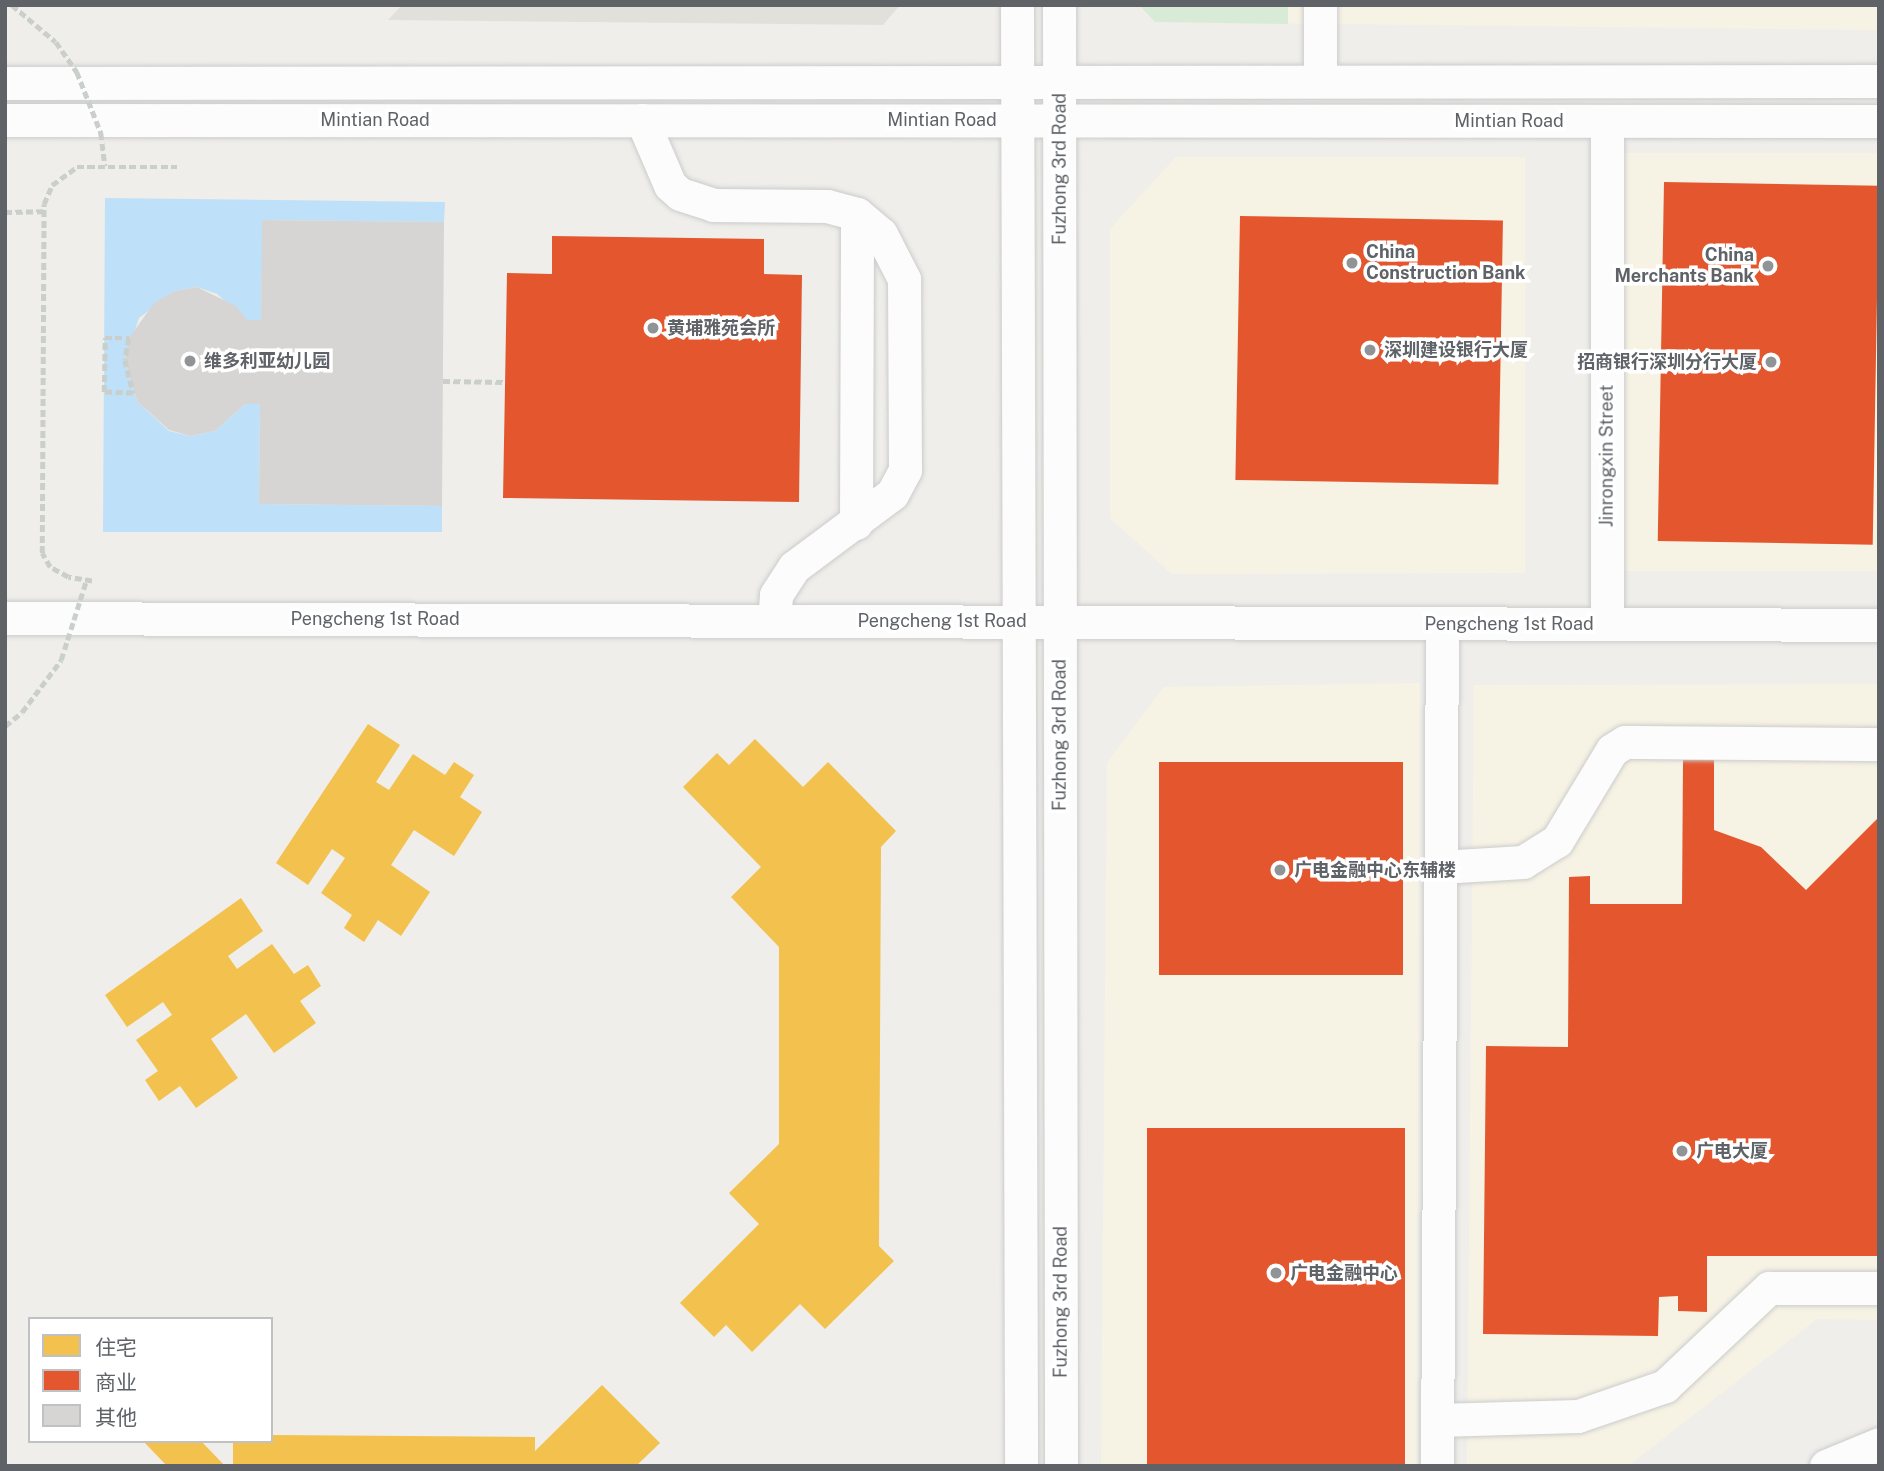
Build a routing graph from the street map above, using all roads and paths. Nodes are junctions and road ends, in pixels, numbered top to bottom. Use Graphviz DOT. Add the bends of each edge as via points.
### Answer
graph roads {
  1 [pos="12,5"];
  2 [pos="1017,5"];
  3 [pos="1059,5"];
  4 [pos="1320,5"];
  5 [pos="1320,81"];
  6 [pos="1879,81"];
  7 [pos="1017,82"];
  8 [pos="1060,82"];
  9 [pos="5,83"];
  10 [pos="5,120"];
  11 [pos="642,120"];
  12 [pos="1059,120"];
  13 [pos="1017,121"];
  14 [pos="1608,121"];
  15 [pos="1879,121"];
  16 [pos="105,166"];
  17 [pos="177,167"];
  18 [pos="44,211"];
  19 [pos="5,212"];
  20 [pos="857,214"];
  21 [pos="443,381"];
  22 [pos="505,382"];
  23 [pos="104,392"];
  24 [pos="856,523"];
  25 [pos="5,618"];
  26 [pos="774,621"];
  27 [pos="1019,622"];
  28 [pos="1060,622"];
  29 [pos="1442,623"];
  30 [pos="1607,624"];
  31 [pos="1879,625"];
  32 [pos="5,726"];
  33 [pos="1879,744"];
  34 [pos="1440,867"];
  35 [pos="1879,1288"];
  36 [pos="1437,1420"];
  37 [pos="1879,1444"];
  38 [pos="1021,1466"];
  39 [pos="1062,1466"];
  40 [pos="1437,1466"];
  41 [pos="1826,1466"];
  1 -- 16 [label="path, bridge" via="56,42 77,72 95,113"];
  2 -- 7 [label="street"];
  3 -- 8 [label="street, Fuzhong 3rd Road"];
  4 -- 5 [label="street"];
  5 -- 6 [label="street"];
  5 -- 8 [label="street"];
  7 -- 8 [label="street"];
  7 -- 9 [label="street"];
  7 -- 13 [label="street"];
  8 -- 12 [label="street, Fuzhong 3rd Road"];
  10 -- 11 [label="street, Mintian Road"];
  11 -- 13 [label="street, Mintian Road"];
  11 -- 20 [label="street" via="670,185 691,200 713,205 827,206"];
  12 -- 13 [label="street, Mintian Road"];
  12 -- 14 [label="street, Mintian Road"];
  12 -- 28 [label="street, Fuzhong 3rd Road"];
  13 -- 27 [label="street"];
  14 -- 15 [label="street, Mintian Road"];
  14 -- 30 [label="street, Jinrongxin Street"];
  16 -- 17 [label="path"];
  16 -- 18 [label="path" via="77,167 64,173 52,185"];
  18 -- 19 [label="path"];
  18 -- 32 [label="path, bridge" via="42,553 51,567 86,581 61,660 22,712"];
  20 -- 24 [label="street"];
  20 -- 24 [label="street" via="881,234 904,279 907,456 892,495"];
  21 -- 22 [label="path"];
  23 -- 23 [label="path" via="133,393 125,360 129,338 105,338"];
  24 -- 26 [label="street" via="794,568 776,595"];
  25 -- 26 [label="street, Pengcheng 1st Road"];
  26 -- 27 [label="street, Pengcheng 1st Road"];
  27 -- 28 [label="street, Pengcheng 1st Road"];
  27 -- 38 [label="street"];
  28 -- 29 [label="street, Pengcheng 1st Road"];
  28 -- 39 [label="street, Fuzhong 3rd Road"];
  29 -- 30 [label="street, Pengcheng 1st Road"];
  29 -- 34 [label="street"];
  30 -- 31 [label="street, Pengcheng 1st Road"];
  33 -- 34 [label="street" via="1625,743 1612,750 1557,841 1523,862"];
  34 -- 36 [label="street"];
  35 -- 36 [label="street" via="1769,1288 1665,1386 1578,1416"];
  36 -- 40 [label="street"];
  37 -- 41 [label="street"];
}
